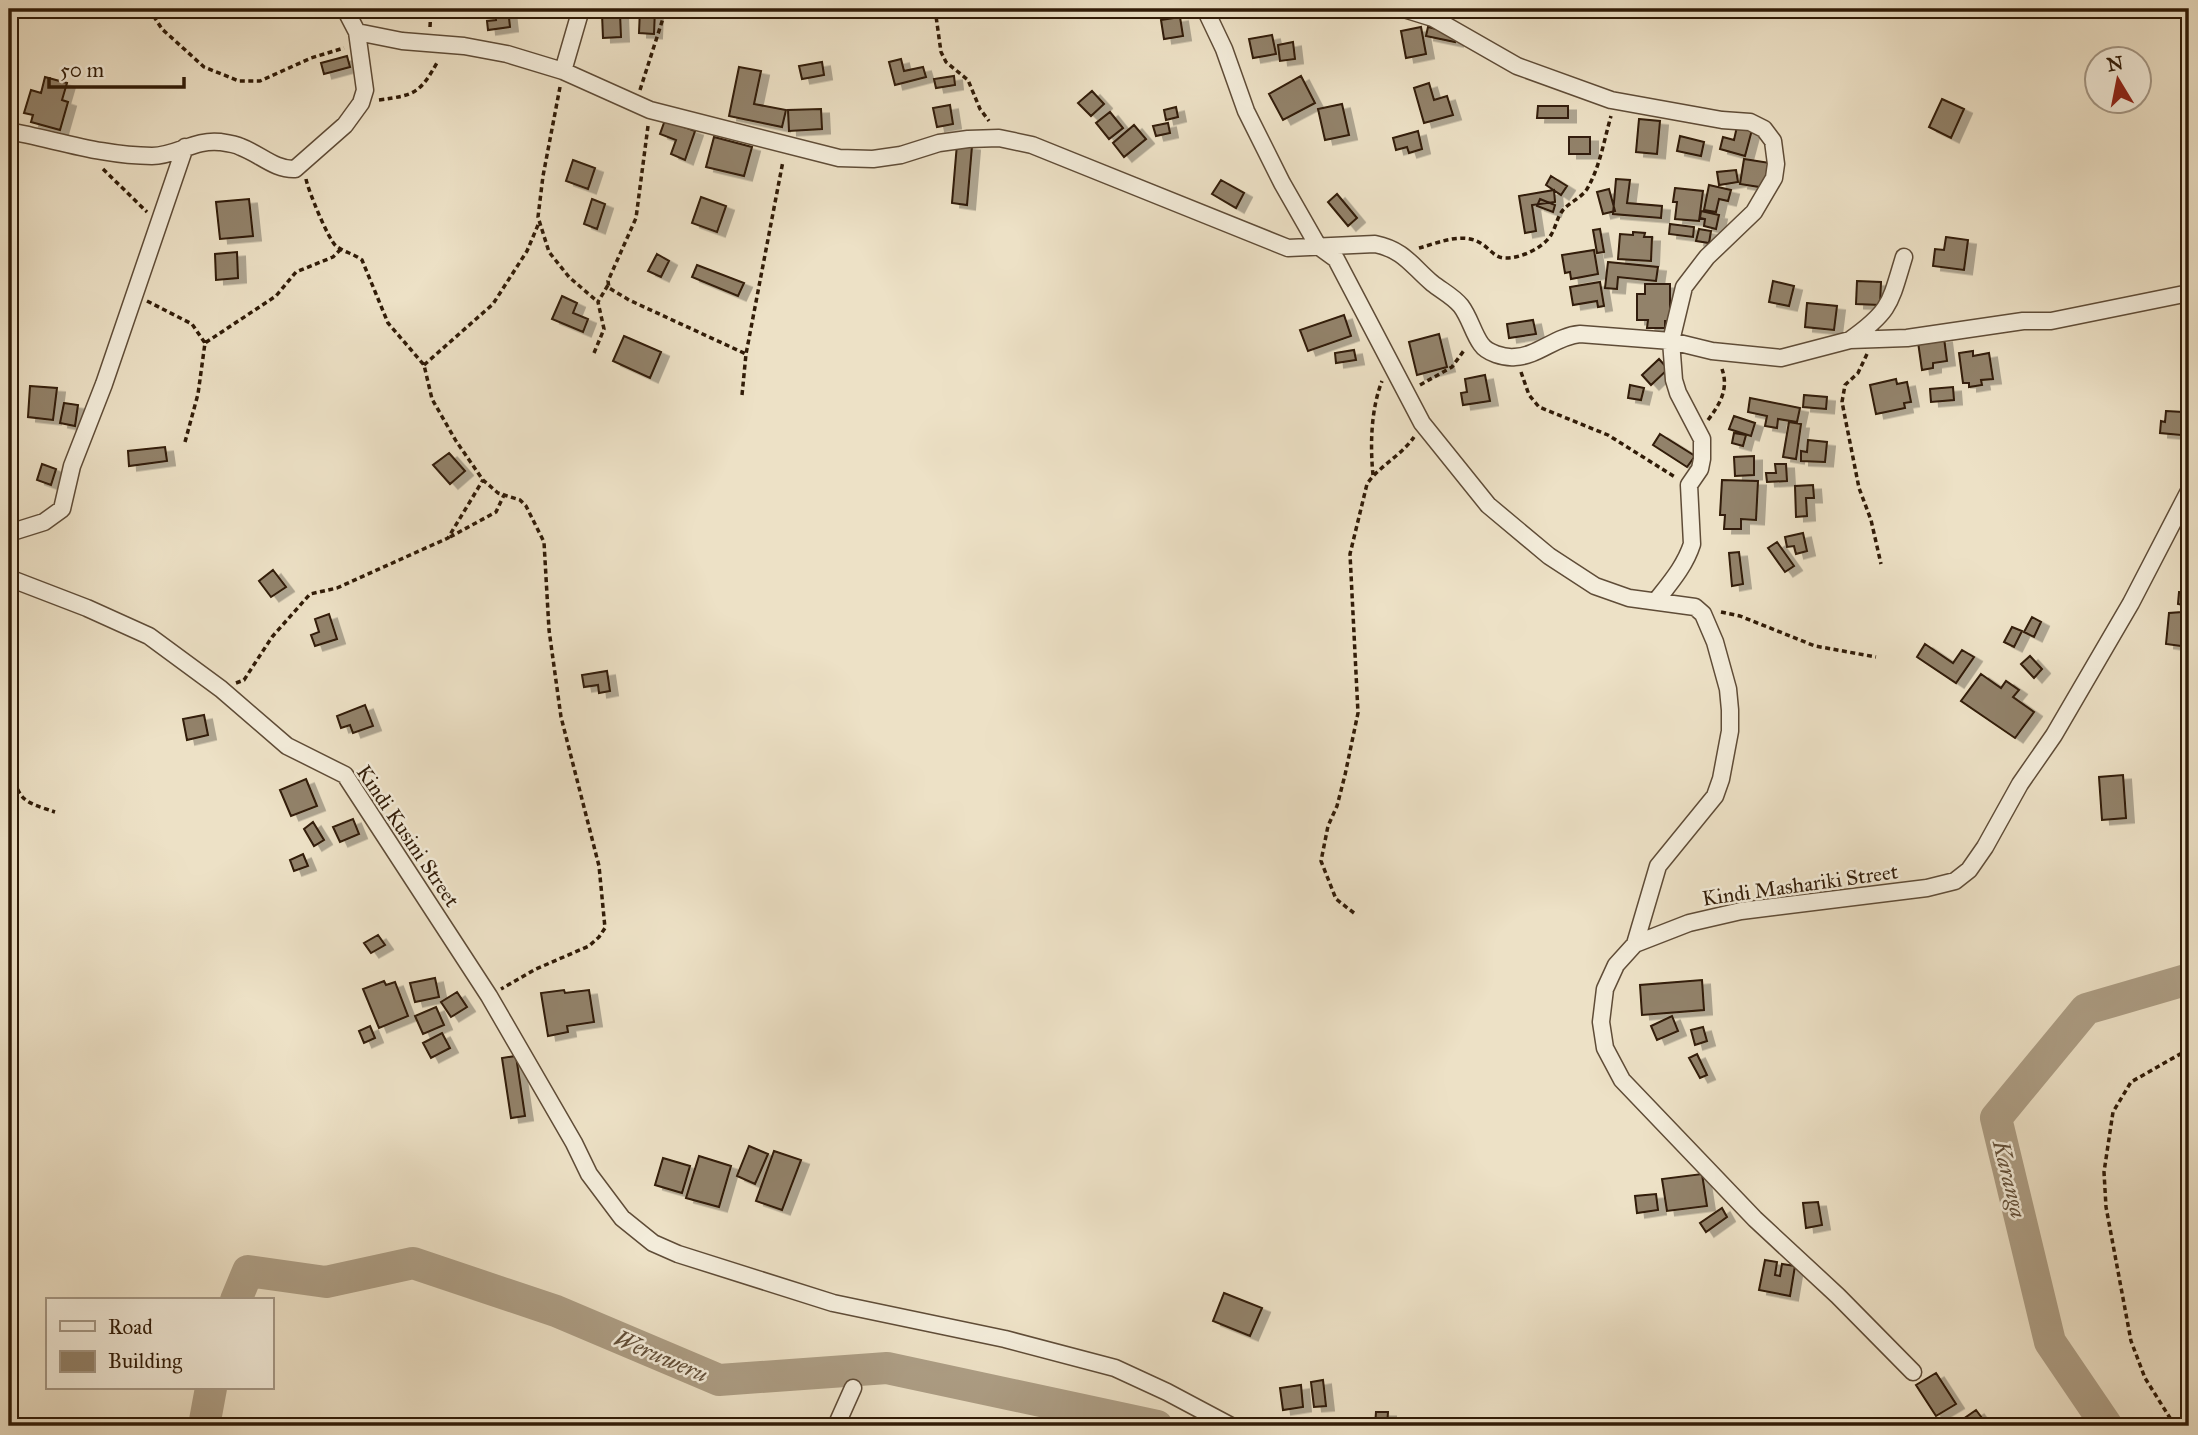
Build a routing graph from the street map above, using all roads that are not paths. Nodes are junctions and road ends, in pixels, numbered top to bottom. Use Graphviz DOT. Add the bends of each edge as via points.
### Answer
graph roads {
  1 [pos="345,9"];
  2 [pos="580,9"];
  3 [pos="1205,9"];
  4 [pos="1404,9"];
  5 [pos="358,37"];
  6 [pos="563,71"];
  7 [pos="9,131"];
  8 [pos="185,147"];
  9 [pos="1318,246"];
  10 [pos="1904,257"];
  11 [pos="2189,293"];
  12 [pos="1850,340"];
  13 [pos="1671,341"];
  14 [pos="2189,491"];
  15 [pos="2183,514"];
  16 [pos="9,533"];
  17 [pos="9,578"];
  18 [pos="1656,601"];
  19 [pos="1635,944"];
  20 [pos="1913,1372"];
  21 [pos="853,1388"];
  22 [pos="836,1426"];
  23 [pos="1231,1426"];
  1 -- 5 [label="street"];
  2 -- 6 [label="street"];
  3 -- 9 [label="street" via="1246,111"];
  4 -- 13 [label="street" via="1433,18 1517,65 1615,101 1750,121 1765,129 1775,151 1774,178 1754,212 1707,257 1684,288"];
  5 -- 6 [label="street" via="464,46"];
  5 -- 8 [label="street" via="365,90 360,103 345,125 295,169 240,146 198,142"];
  6 -- 9 [label="street" via="642,106 839,158 873,159 939,143 999,138 1032,145 1288,248"];
  7 -- 8 [label="street" via="125,154 153,156"];
  8 -- 16 [label="street" via="72,466 61,509 44,522"];
  9 -- 13 [label="street" via="1375,244 1401,253 1453,297 1480,344 1490,352 1516,358 1569,335"];
  9 -- 18 [label="street" via="1336,260 1422,423 1488,505 1549,555 1603,589"];
  10 -- 12 [label="street" via="1881,317"];
  11 -- 12 [label="street" via="2051,321"];
  12 -- 13 [label="street" via="1781,358 1712,351"];
  13 -- 18 [label="street" via="1674,380 1700,433 1702,459 1689,485 1692,544"];
  14 -- 15 [label="street, Kindi Mashariki Street"];
  15 -- 19 [label="street, Kindi Mashariki Street" via="1985,847 1955,881 1741,911 1689,923"];
  17 -- 23 [label="street, Kindi Kusini Street" via="149,636 287,746 337,769 351,781 489,996 589,1174 622,1217 653,1243 833,1303 1005,1339 1115,1368"];
  18 -- 19 [label="street" via="1695,607 1703,614 1728,689 1730,730 1715,796 1658,866"];
  19 -- 20 [label="street, Kindi Mashariki Street" via="1616,965 1605,989 1601,1021 1605,1048 1622,1080 1755,1219"];
  21 -- 22 [label="street"];
}
